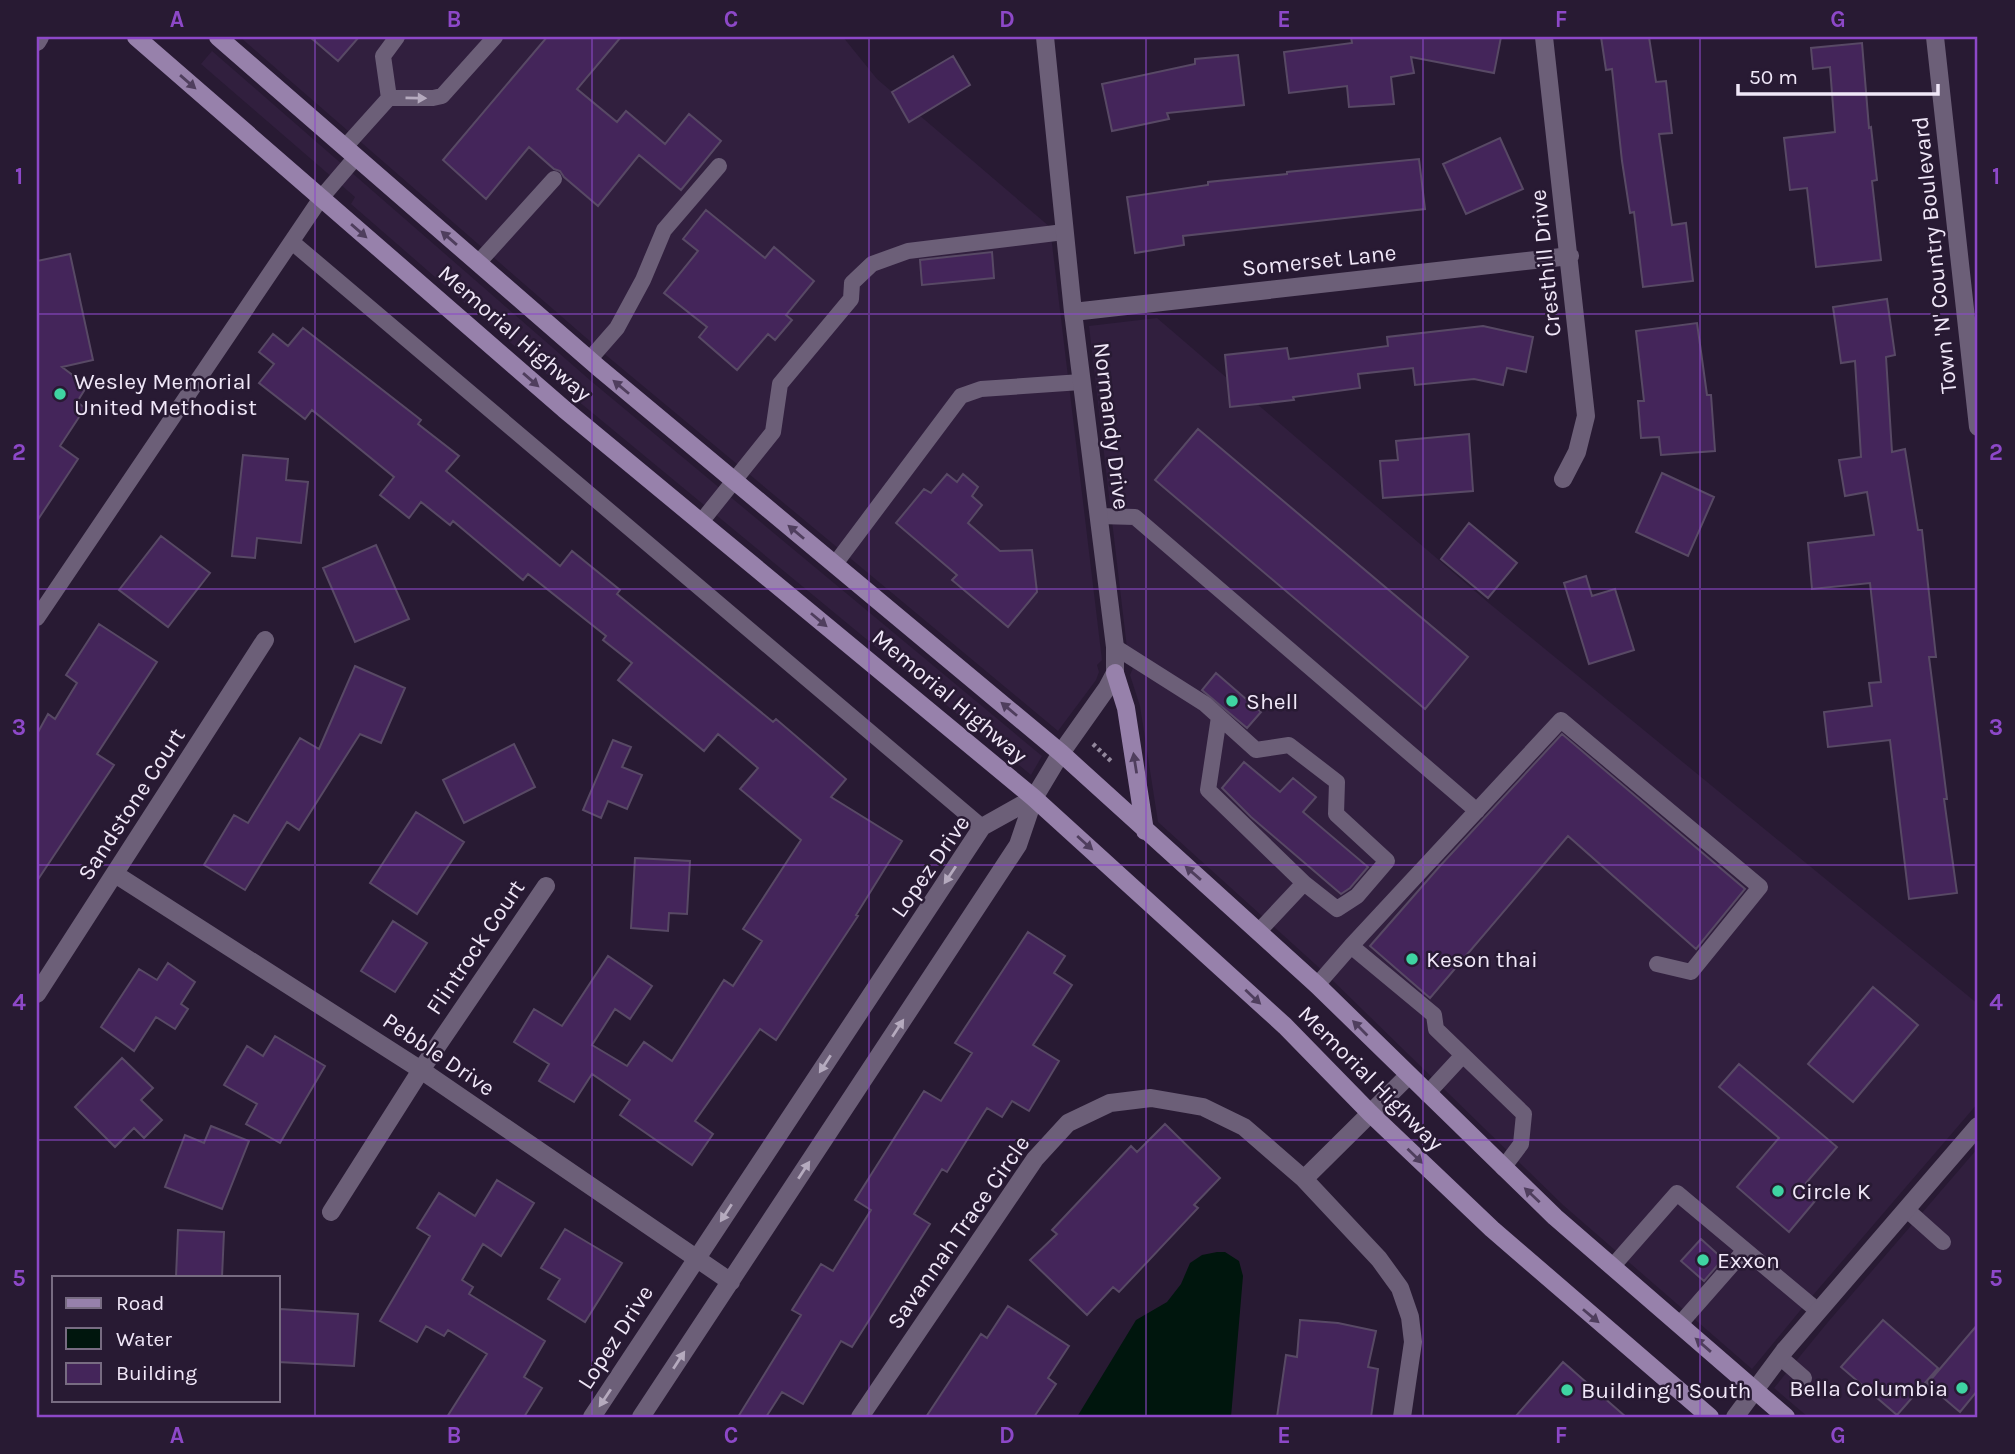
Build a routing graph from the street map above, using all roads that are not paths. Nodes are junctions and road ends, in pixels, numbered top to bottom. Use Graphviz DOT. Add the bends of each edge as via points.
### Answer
graph roads {
  1 [pos="40,37"];
  2 [pos="136,37"];
  3 [pos="218,37"];
  4 [pos="397,37"];
  5 [pos="495,37"];
  6 [pos="1045,37"];
  7 [pos="1544,37"];
  8 [pos="1935,37"];
  9 [pos="37,42"];
  10 [pos="389,97"];
  11 [pos="350,152"];
  12 [pos="719,166"];
  13 [pos="554,179"];
  14 [pos="321,198"];
  15 [pos="1064,232"];
  16 [pos="292,242"];
  17 [pos="1570,256"];
  18 [pos="478,263"];
  19 [pos="1073,312"];
  20 [pos="589,360"];
  21 [pos="1081,382"];
  22 [pos="1978,427"];
  23 [pos="1563,479"];
  24 [pos="735,481"];
  25 [pos="1098,516"];
  26 [pos="701,522"];
  27 [pos="835,564"];
  28 [pos="37,618"];
  29 [pos="265,640"];
  30 [pos="1115,647"];
  31 [pos="1115,673"];
  32 [pos="1219,717"];
  33 [pos="1061,752"];
  34 [pos="1034,798"];
  35 [pos="1477,811"];
  36 [pos="982,827"];
  37 [pos="1145,831"];
  38 [pos="115,874"];
  39 [pos="1304,883"];
  40 [pos="546,886"];
  41 [pos="1259,931"];
  42 [pos="1351,946"];
  43 [pos="1657,964"];
  44 [pos="1317,985"];
  45 [pos="37,994"];
  46 [pos="1463,1055"];
  47 [pos="421,1070"];
  48 [pos="1408,1076"];
  49 [pos="1427,1094"];
  50 [pos="1370,1113"];
  51 [pos="1978,1126"];
  52 [pos="1503,1168"];
  53 [pos="1304,1179"];
  54 [pos="1906,1209"];
  55 [pos="331,1212"];
  56 [pos="1943,1242"];
  57 [pos="1744,1251"];
  58 [pos="696,1259"];
  59 [pos="1612,1267"];
  60 [pos="731,1282"];
  61 [pos="1818,1311"];
  62 [pos="1679,1325"];
  63 [pos="1780,1357"];
  64 [pos="1804,1378"];
  65 [pos="1754,1390"];
  66 [pos="592,1417"];
  67 [pos="641,1417"];
  68 [pos="860,1417"];
  69 [pos="1402,1417"];
  70 [pos="1710,1417"];
  71 [pos="1735,1417"];
  72 [pos="1786,1417"];
  1 -- 9 [label="street"];
  2 -- 14 [label="main road, Memorial Highway, one-way"];
  3 -- 11 [label="main road, Memorial Highway"];
  4 -- 10 [label="lane" via="383,56"];
  10 -- 5 [label="lane, one-way" via="442,96"];
  6 -- 15 [label="street, Normandy Drive"];
  7 -- 17 [label="street, Cresthill Drive"];
  8 -- 22 [label="street, Town 'N' Country Boulevard"];
  10 -- 11 [label="lane"];
  11 -- 14 [label="lane"];
  18 -- 11 [label="main road, Memorial Highway, one-way"];
  12 -- 20 [label="lane" via="664,230 617,328"];
  13 -- 18 [label="lane"];
  14 -- 16 [label="lane"];
  14 -- 26 [label="main road, Memorial Highway, one-way"];
  15 -- 19 [label="street, Normandy Drive"];
  15 -- 24 [label="lane" via="908,251 872,264 852,284 851,299 780,384 773,432"];
  16 -- 28 [label="lane"];
  16 -- 36 [label="lane"];
  17 -- 19 [label="street, Somerset Lane"];
  17 -- 23 [label="street, Cresthill Drive" via="1586,416 1577,452"];
  18 -- 20 [label="main road, Memorial Highway"];
  19 -- 21 [label="street, Normandy Drive"];
  24 -- 20 [label="main road, Memorial Highway, one-way"];
  21 -- 25 [label="street, Normandy Drive"];
  21 -- 27 [label="lane" via="981,389 961,396"];
  24 -- 26 [label="lane"];
  27 -- 24 [label="main road, Memorial Highway, one-way"];
  25 -- 30 [label="street, Normandy Drive"];
  25 -- 35 [label="lane" via="1135,517"];
  26 -- 34 [label="main road, Memorial Highway, one-way"];
  33 -- 27 [label="main road, Memorial Highway, one-way"];
  29 -- 38 [label="street, Sandstone Court"];
  30 -- 31 [label="street, Normandy Drive"];
  30 -- 32 [label="lane"];
  31 -- 33 [label="street, Normandy Drive"];
  37 -- 31 [label="main road, one-way" via="1126,708"];
  32 -- 39 [label="lane" via="1208,790"];
  32 -- 39 [label="lane" via="1256,750 1289,745 1337,782 1336,814 1387,861 1357,896 1337,909"];
  33 -- 34 [label="street, Normandy Drive"];
  33 -- 37 [label="main road, Memorial Highway"];
  34 -- 36 [label="street, Lopez Drive"];
  34 -- 50 [label="main road, Memorial Highway, one-way" via="1275,1017"];
  60 -- 34 [label="street, one-way" via="1018,845"];
  35 -- 42 [label="lane"];
  35 -- 43 [label="lane" via="1561,720 1760,887 1691,972"];
  36 -- 58 [label="street, Lopez Drive, one-way"];
  41 -- 37 [label="main road, Memorial Highway, one-way"];
  38 -- 45 [label="street, Sandstone Court"];
  38 -- 47 [label="street, Pebble Drive"];
  39 -- 41 [label="lane"];
  40 -- 47 [label="street, Flintrock Court"];
  41 -- 44 [label="main road, Memorial Highway"];
  42 -- 44 [label="lane"];
  42 -- 46 [label="lane" via="1434,1015 1436,1029"];
  48 -- 44 [label="main road, Memorial Highway, one-way"];
  46 -- 49 [label="lane"];
  46 -- 52 [label="lane" via="1524,1114 1521,1144"];
  47 -- 55 [label="street, Flintrock Court"];
  47 -- 58 [label="street, Pebble Drive"];
  48 -- 49 [label="main road, Memorial Highway"];
  48 -- 50 [label="street"];
  49 -- 52 [label="main road, Memorial Highway"];
  50 -- 53 [label="street"];
  50 -- 70 [label="main road, Memorial Highway, one-way" via="1539,1272"];
  51 -- 54 [label="street"];
  59 -- 52 [label="main road, Memorial Highway, one-way"];
  53 -- 68 [label="street, Savannah Trace Circle" via="1244,1127 1203,1107 1151,1098 1110,1104 1068,1123 1035,1159"];
  53 -- 69 [label="street, Savannah Trace Circle" via="1391,1273 1407,1303 1413,1342"];
  54 -- 56 [label="lane"];
  54 -- 61 [label="street"];
  57 -- 59 [label="lane" via="1677,1193"];
  57 -- 61 [label="lane"];
  57 -- 62 [label="lane"];
  58 -- 60 [label="street, Pebble Drive"];
  58 -- 66 [label="street, Lopez Drive, one-way"];
  59 -- 62 [label="main road, Memorial Highway"];
  67 -- 60 [label="street, one-way"];
  61 -- 63 [label="street"];
  65 -- 62 [label="main road, Memorial Highway, one-way"];
  63 -- 64 [label="lane"];
  63 -- 65 [label="street"];
  65 -- 71 [label="street"];
  65 -- 72 [label="main road, Memorial Highway"];
}
